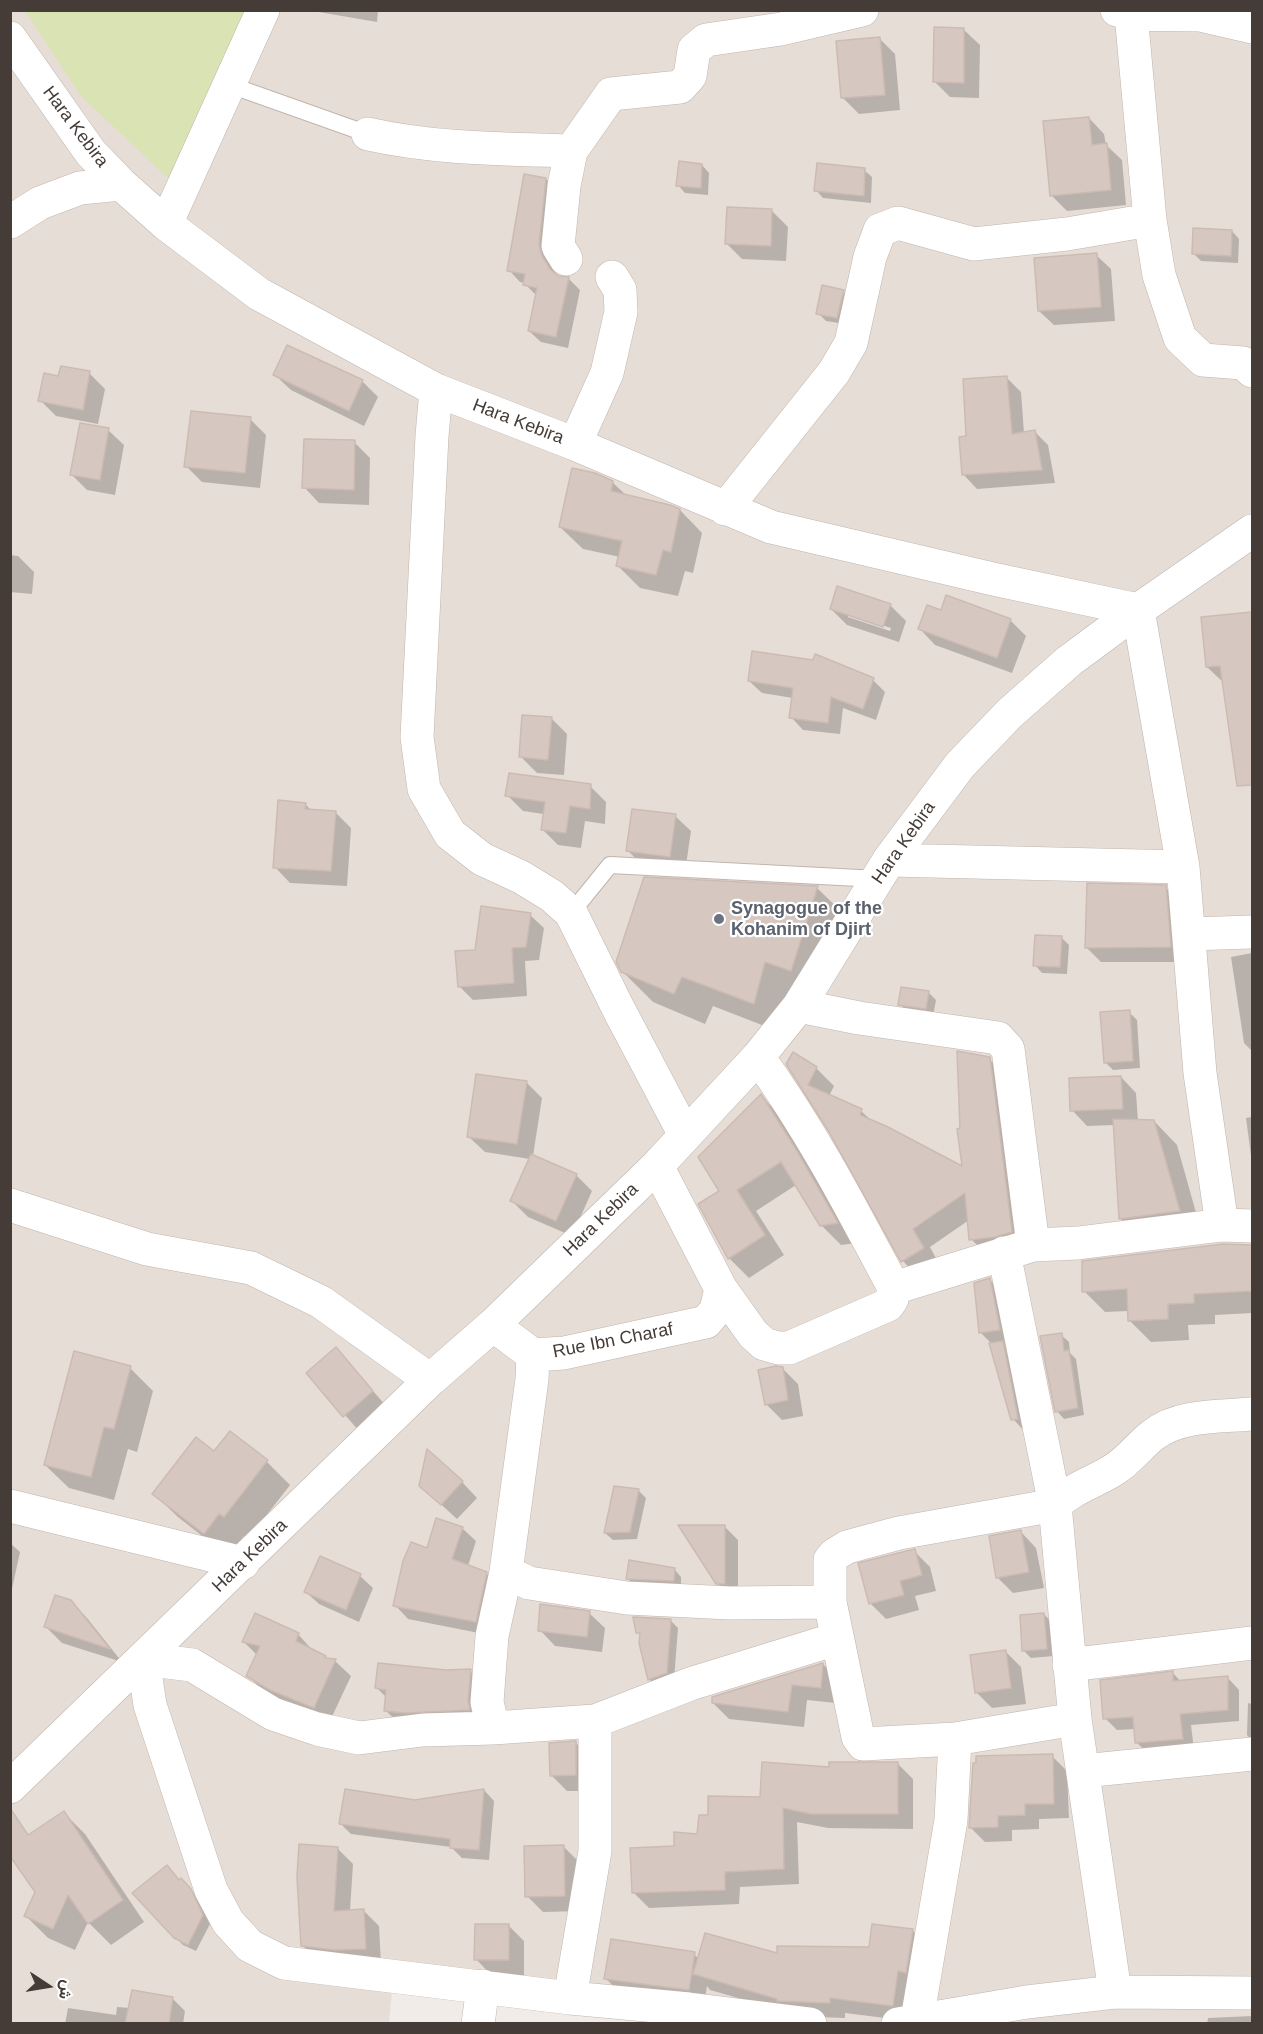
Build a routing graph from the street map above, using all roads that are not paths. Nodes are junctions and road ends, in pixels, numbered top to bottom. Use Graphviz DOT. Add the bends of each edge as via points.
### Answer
graph roads {
  1 [pos="263,10"];
  2 [pos="861,10"];
  3 [pos="1124,12"];
  4 [pos="1201,13"];
  5 [pos="1252,27"];
  6 [pos="10,38"];
  7 [pos="230,85"];
  8 [pos="368,134"];
  9 [pos="572,151"];
  10 [pos="121,184"];
  11 [pos="1150,220"];
  12 [pos="10,222"];
  13 [pos="166,224"];
  14 [pos="566,259"];
  15 [pos="612,277"];
  16 [pos="1252,371"];
  17 [pos="436,390"];
  18 [pos="575,444"];
  19 [pos="725,509"];
  20 [pos="1252,531"];
  21 [pos="1138,610"];
  22 [pos="1183,867"];
  23 [pos="883,869"];
  24 [pos="571,913"];
  25 [pos="1252,932"];
  26 [pos="1189,934"];
  27 [pos="799,1006"];
  28 [pos="758,1057"];
  29 [pos="686,1135"];
  30 [pos="657,1166"];
  31 [pos="10,1205"];
  32 [pos="1237,1225"];
  33 [pos="1018,1249"];
  34 [pos="894,1288"];
  35 [pos="721,1289"];
  36 [pos="493,1325"];
  37 [pos="533,1355"];
  38 [pos="430,1380"];
  39 [pos="1252,1414"];
  40 [pos="1055,1505"];
  41 [pos="10,1506"];
  42 [pos="243,1563"];
  43 [pos="506,1572"];
  44 [pos="830,1602"];
  45 [pos="836,1639"];
  46 [pos="1252,1643"];
  47 [pos="143,1659"];
  48 [pos="1069,1665"];
  49 [pos="1075,1719"];
  50 [pos="595,1721"];
  51 [pos="493,1728"];
  52 [pos="955,1739"];
  53 [pos="1252,1754"];
  54 [pos="1083,1771"];
  55 [pos="10,1787"];
  56 [pos="483,1986"];
  57 [pos="1115,1992"];
  58 [pos="1252,1994"];
  59 [pos="570,1998"];
  60 [pos="1027,2013"];
  61 [pos="907,2022"];
  62 [pos="478,2024"];
  63 [pos="810,2024"];
  1 -- 7 [label="street"];
  2 -- 9 [label="street" via="781,29 706,40 694,50 690,76 680,87 611,94"];
  3 -- 4 [label="street"];
  3 -- 11 [label="street"];
  4 -- 5 [label="street"];
  6 -- 10 [label="street, Hara Kebira" via="91,153"];
  7 -- 8 [label="lane"];
  7 -- 13 [label="street"];
  8 -- 9 [label="street" via="468,148"];
  9 -- 14 [label="street" via="558,246"];
  10 -- 12 [label="street" via="80,188 40,203"];
  10 -- 13 [label="street, Hara Kebira"];
  11 -- 16 [label="street" via="1159,275 1180,338 1203,360 1243,363"];
  11 -- 19 [label="street" via="974,244 898,223 880,230 851,343 834,372"];
  13 -- 17 [label="street, Hara Kebira" via="259,294"];
  15 -- 18 [label="street" via="620,290 621,312 607,373"];
  17 -- 18 [label="street, Hara Kebira"];
  17 -- 24 [label="street" via="417,737 424,789 450,834 482,859 552,896"];
  18 -- 19 [label="street, Hara Kebira"];
  19 -- 21 [label="street, Hara Kebira" via="771,526"];
  20 -- 21 [label="street, Hara Kebira"];
  21 -- 22 [label="street"];
  21 -- 23 [label="street, Hara Kebira" via="1010,713 960,765"];
  22 -- 23 [label="street"];
  22 -- 26 [label="street"];
  23 -- 24 [label="lane" via="610,865"];
  23 -- 27 [label="street, Hara Kebira"];
  24 -- 29 [label="street"];
  25 -- 26 [label="street"];
  26 -- 32 [label="street" via="1200,1073"];
  27 -- 28 [label="street, Hara Kebira"];
  27 -- 33 [label="street" via="1004,1042 1008,1049"];
  28 -- 29 [label="street, Hara Kebira"];
  28 -- 34 [label="street" via="837,1179"];
  29 -- 30 [label="street, Hara Kebira"];
  30 -- 35 [label="street"];
  30 -- 36 [label="street, Hara Kebira"];
  31 -- 38 [label="street" via="147,1249 251,1268 321,1302"];
  32 -- 33 [label="street"];
  33 -- 34 [label="street"];
  33 -- 40 [label="street"];
  34 -- 35 [label="street" via="888,1305 789,1348 764,1344"];
  35 -- 37 [label="street, Rue Ibn Charaf" via="716,1310 706,1322 564,1353"];
  36 -- 37 [label="street, Rue Ibn Charaf"];
  36 -- 38 [label="street, Hara Kebira"];
  37 -- 43 [label="street"];
  38 -- 42 [label="street, Hara Kebira"];
  39 -- 40 [label="street" via="1176,1423 1155,1434 1116,1469 1064,1496"];
  40 -- 44 [label="street" via="899,1533 847,1547 830,1560"];
  40 -- 48 [label="street"];
  41 -- 42 [label="street"];
  42 -- 47 [label="street, Hara Kebira"];
  43 -- 44 [label="street" via="529,1583 627,1598"];
  43 -- 51 [label="street" via="492,1636 487,1702"];
  44 -- 45 [label="street"];
  45 -- 50 [label="street" via="690,1684"];
  45 -- 52 [label="street" via="858,1737 863,1744"];
  46 -- 48 [label="street"];
  47 -- 51 [label="street" via="192,1665 273,1714 317,1729 359,1737"];
  47 -- 55 [label="street, Hara Kebira"];
  47 -- 56 [label="street" via="150,1705 210,1890 228,1922 250,1946 285,1963"];
  48 -- 49 [label="street"];
  49 -- 52 [label="street"];
  49 -- 54 [label="street"];
  50 -- 51 [label="street"];
  50 -- 59 [label="street" via="595,1851"];
  52 -- 61 [label="street" via="951,1820"];
  53 -- 54 [label="street"];
  54 -- 57 [label="street"];
  56 -- 59 [label="street"];
  56 -- 62 [label="street"];
  57 -- 58 [label="street"];
  57 -- 60 [label="street"];
  59 -- 63 [label="street"];
  60 -- 61 [label="street"];
}
